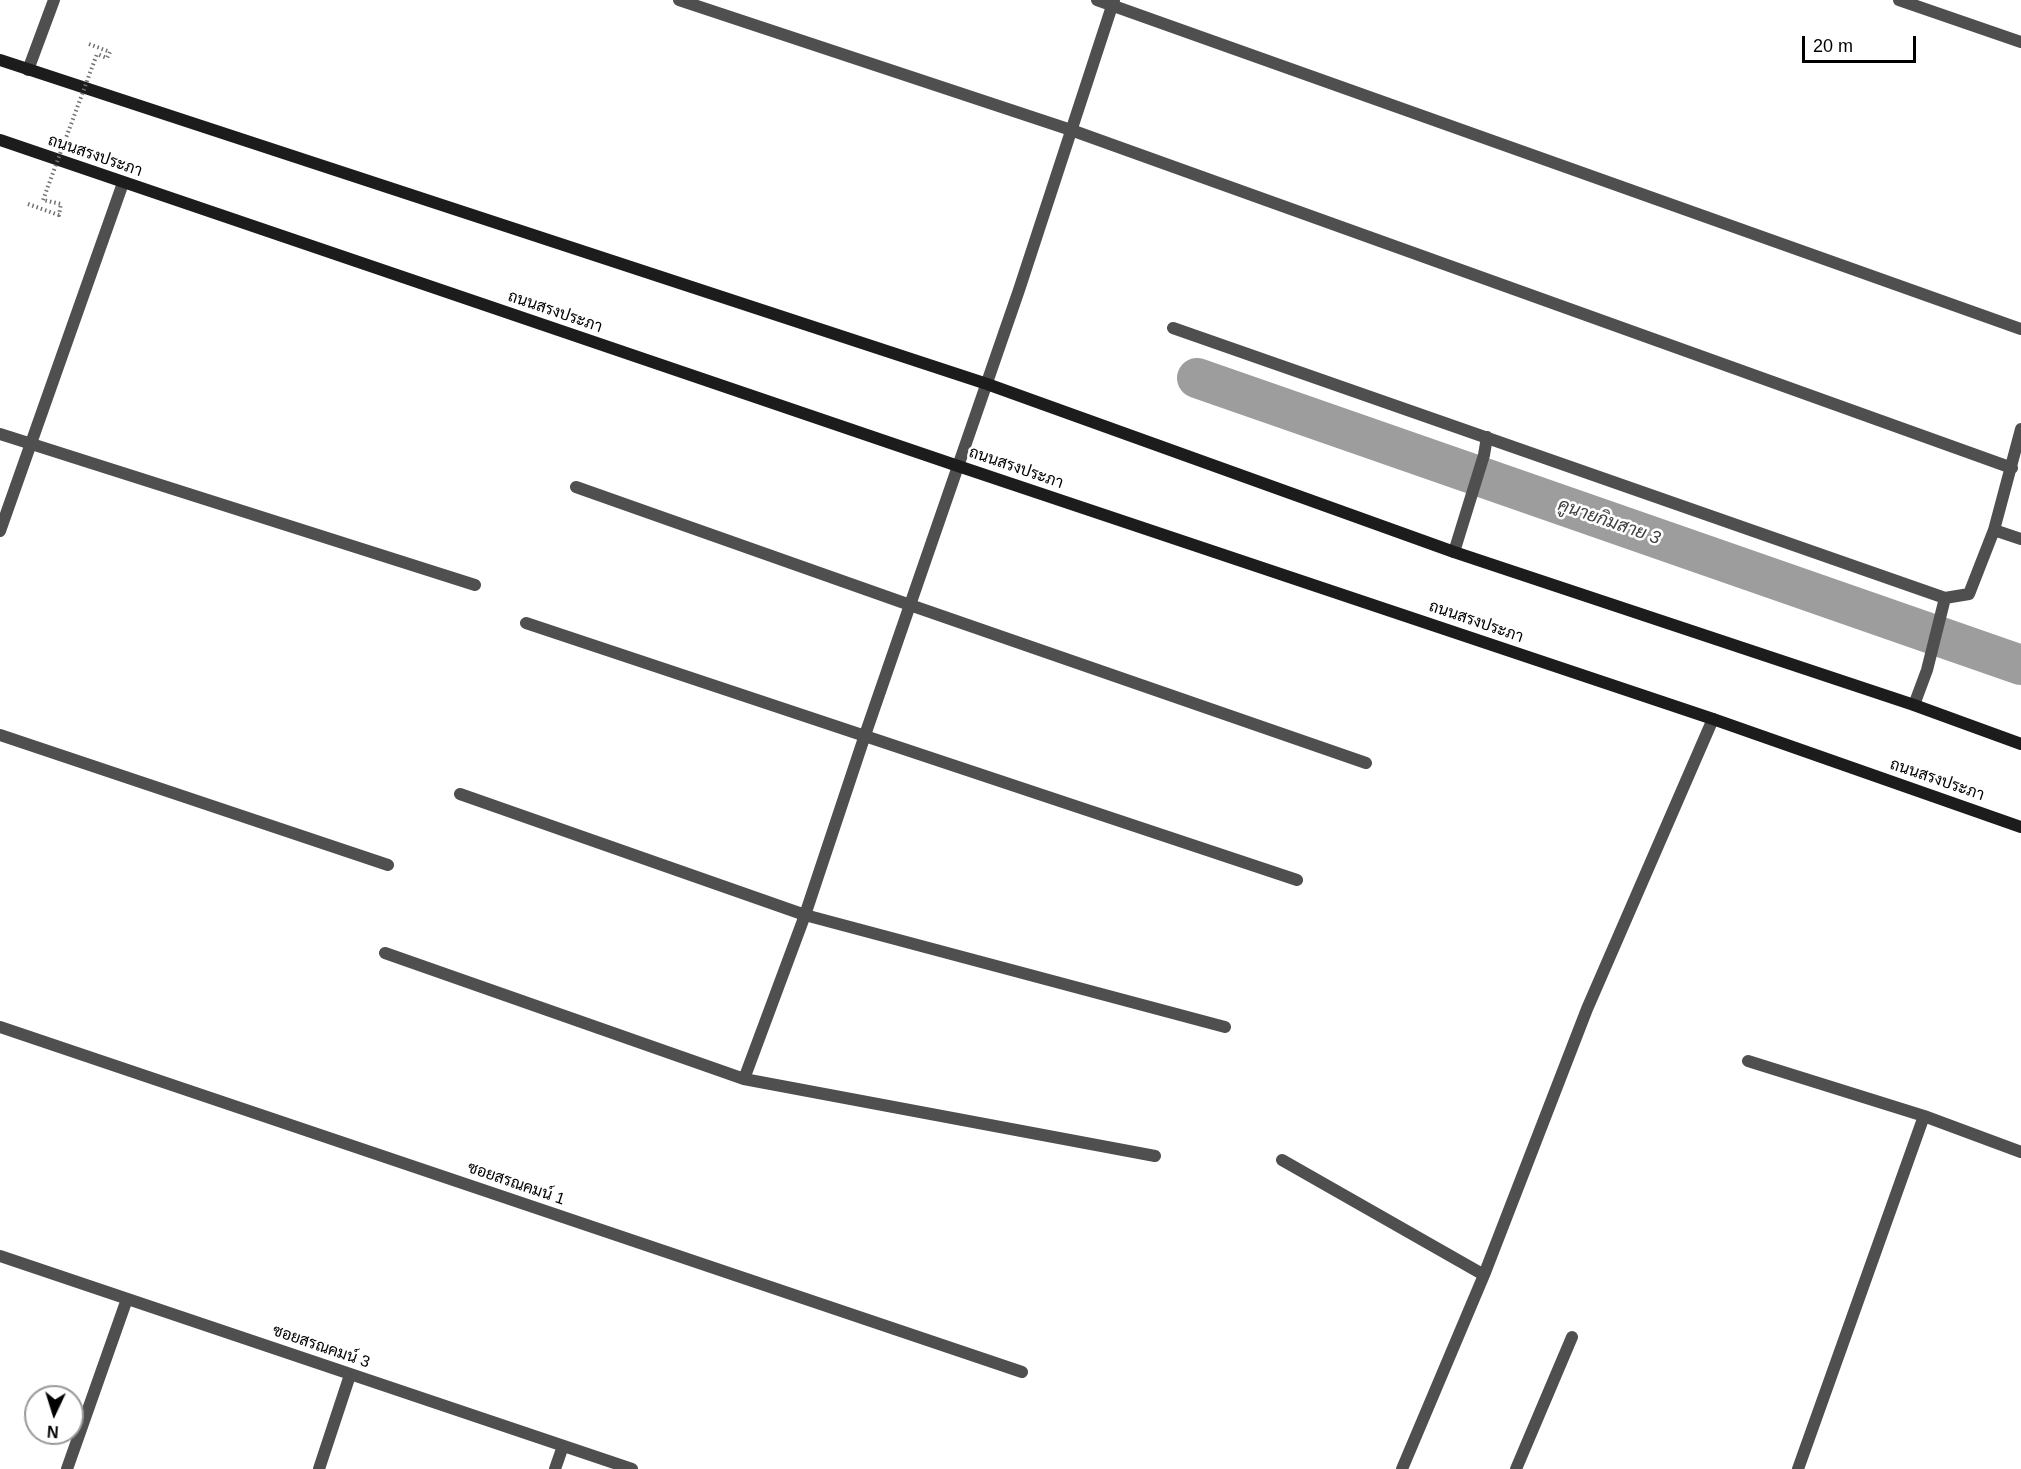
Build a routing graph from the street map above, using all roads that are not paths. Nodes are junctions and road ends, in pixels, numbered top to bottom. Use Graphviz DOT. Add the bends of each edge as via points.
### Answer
graph roads {
  1 [pos="54,0"];
  2 [pos="680,0"];
  3 [pos="1097,0"];
  4 [pos="1899,0"];
  5 [pos="1113,3"];
  6 [pos="2021,42"];
  7 [pos="0,60"];
  8 [pos="28,70"];
  9 [pos="1071,130"];
  10 [pos="0,140"];
  11 [pos="123,183"];
  12 [pos="1173,328"];
  13 [pos="2021,329"];
  14 [pos="987,384"];
  15 [pos="2021,429"];
  16 [pos="0,434"];
  17 [pos="1487,437"];
  18 [pos="31,445"];
  19 [pos="958,466"];
  20 [pos="2012,468"];
  21 [pos="576,487"];
  22 [pos="1994,530"];
  23 [pos="0,531"];
  24 [pos="2021,539"];
  25 [pos="1454,552"];
  26 [pos="475,585"];
  27 [pos="1946,598"];
  28 [pos="910,605"];
  29 [pos="526,623"];
  30 [pos="1914,705"];
  31 [pos="1713,719"];
  32 [pos="0,735"];
  33 [pos="865,735"];
  34 [pos="2021,744"];
  35 [pos="1366,764"];
  36 [pos="460,794"];
  37 [pos="2021,827"];
  38 [pos="388,865"];
  39 [pos="1297,880"];
  40 [pos="805,915"];
  41 [pos="385,953"];
  42 [pos="0,1027"];
  43 [pos="1225,1027"];
  44 [pos="1748,1061"];
  45 [pos="744,1079"];
  46 [pos="1924,1116"];
  47 [pos="2021,1152"];
  48 [pos="1155,1156"];
  49 [pos="1282,1160"];
  50 [pos="0,1256"];
  51 [pos="1484,1275"];
  52 [pos="127,1299"];
  53 [pos="1572,1337"];
  54 [pos="1022,1372"];
  55 [pos="350,1374"];
  56 [pos="563,1446"];
  57 [pos="67,1469"];
  58 [pos="319,1469"];
  59 [pos="555,1469"];
  60 [pos="632,1469"];
  61 [pos="1402,1469"];
  62 [pos="1516,1469"];
  63 [pos="1798,1469"];
  1 -- 8 [label="street"];
  2 -- 9 [label="street"];
  3 -- 5 [label="street"];
  4 -- 6 [label="street"];
  5 -- 9 [label="street"];
  5 -- 13 [label="street"];
  7 -- 8 [label="main road"];
  8 -- 14 [label="main road"];
  9 -- 14 [label="street"];
  9 -- 20 [label="street"];
  10 -- 11 [label="main road, ถนนสรงประภา"];
  11 -- 18 [label="street"];
  11 -- 19 [label="main road, ถนนสรงประภา"];
  12 -- 17 [label="street"];
  14 -- 19 [label="street"];
  14 -- 25 [label="main road"];
  15 -- 20 [label="street"];
  16 -- 18 [label="street"];
  17 -- 25 [label="street"];
  17 -- 27 [label="street"];
  18 -- 23 [label="street"];
  18 -- 26 [label="street"];
  19 -- 28 [label="street"];
  19 -- 31 [label="main road, ถนนสรงประภา"];
  20 -- 22 [label="street"];
  21 -- 28 [label="street"];
  22 -- 24 [label="street"];
  22 -- 27 [label="street" via="1969,594"];
  25 -- 30 [label="main road"];
  27 -- 30 [label="street" via="1928,670"];
  28 -- 33 [label="street"];
  28 -- 35 [label="street"];
  29 -- 33 [label="street"];
  30 -- 34 [label="main road"];
  31 -- 37 [label="main road, ถนนสรงประภา"];
  31 -- 51 [label="street" via="1587,1009"];
  32 -- 38 [label="street"];
  33 -- 39 [label="street"];
  33 -- 40 [label="street"];
  36 -- 40 [label="street"];
  40 -- 43 [label="street"];
  40 -- 45 [label="street"];
  41 -- 45 [label="street"];
  42 -- 54 [label="street, ซอยสรณคมน์ 1"];
  44 -- 46 [label="street"];
  45 -- 48 [label="street"];
  46 -- 47 [label="street"];
  46 -- 63 [label="street"];
  49 -- 51 [label="street"];
  50 -- 52 [label="street, ซอยสรณคมน์ 3"];
  51 -- 61 [label="street"];
  52 -- 55 [label="street, ซอยสรณคมน์ 3"];
  52 -- 57 [label="street"];
  53 -- 62 [label="street"];
  55 -- 56 [label="street, ซอยสรณคมน์ 3"];
  55 -- 58 [label="street"];
  56 -- 59 [label="street"];
  56 -- 60 [label="street, ซอยสรณคมน์ 3"];
}
